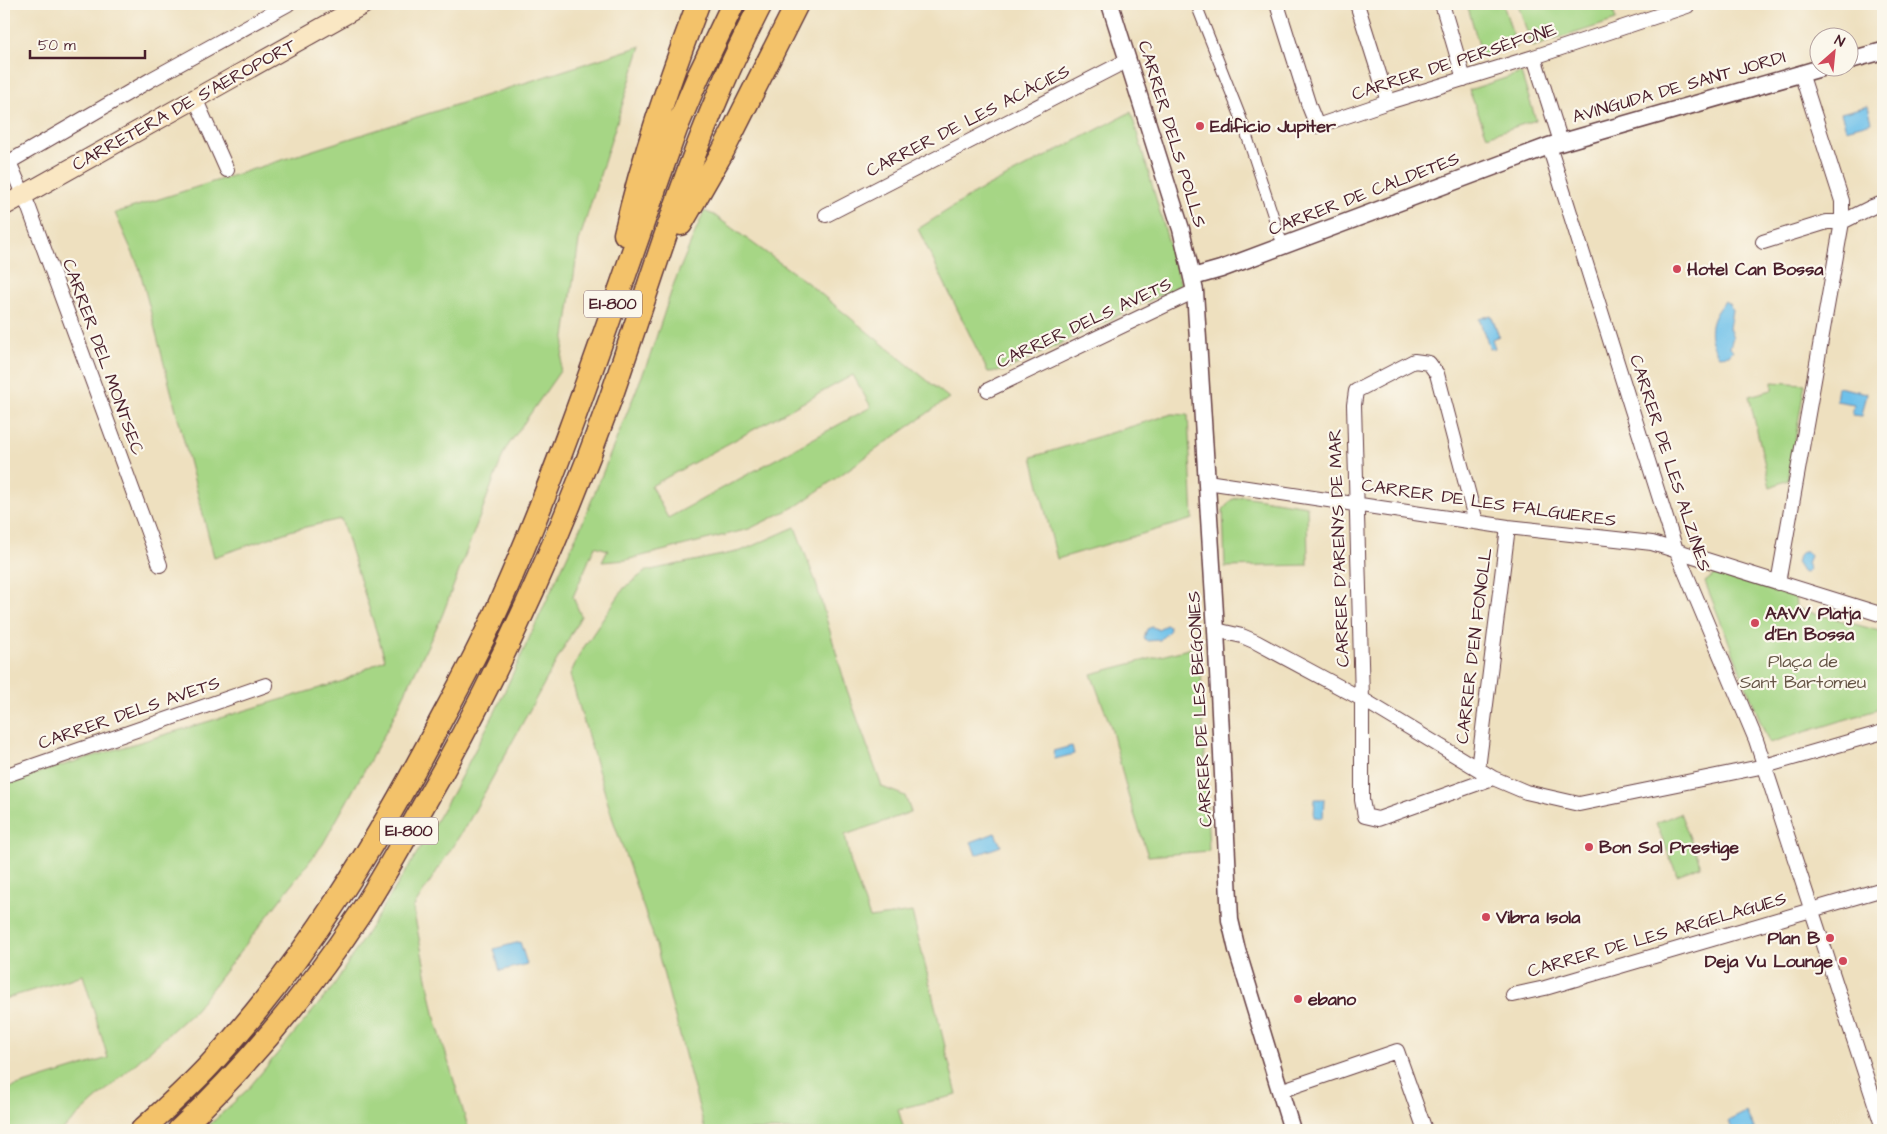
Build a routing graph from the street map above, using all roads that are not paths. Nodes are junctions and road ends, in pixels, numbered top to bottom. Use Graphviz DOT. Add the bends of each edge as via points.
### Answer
graph roads {
  1 [pos="288,4"];
  2 [pos="364,4"];
  3 [pos="698,4"];
  4 [pos="732,4"];
  5 [pos="761,4"];
  6 [pos="797,4"];
  7 [pos="1110,4"];
  8 [pos="1196,4"];
  9 [pos="1277,4"];
  10 [pos="1357,4"];
  11 [pos="1442,4"];
  12 [pos="1687,5"];
  13 [pos="1883,51"];
  14 [pos="1534,57"];
  15 [pos="1860,57"];
  16 [pos="1128,60"];
  17 [pos="1810,71"];
  18 [pos="1801,73"];
  19 [pos="1464,78"];
  20 [pos="195,98"];
  21 [pos="1388,102"];
  22 [pos="1555,144"];
  23 [pos="7,163"];
  24 [pos="227,170"];
  25 [pos="24,194"];
  26 [pos="1883,203"];
  27 [pos="4,206"];
  28 [pos="826,215"];
  29 [pos="1842,222"];
  30 [pos="1763,242"];
  31 [pos="1283,246"];
  32 [pos="654,270"];
  33 [pos="1194,284"];
  34 [pos="614,304"];
  35 [pos="988,390"];
  36 [pos="1207,482"];
  37 [pos="1356,504"];
  38 [pos="1476,522"];
  39 [pos="1508,527"];
  40 [pos="1676,550"];
  41 [pos="160,566"];
  42 [pos="1778,583"];
  43 [pos="1883,615"];
  44 [pos="1216,630"];
  45 [pos="266,686"];
  46 [pos="1362,699"];
  47 [pos="1883,732"];
  48 [pos="1764,766"];
  49 [pos="1478,769"];
  50 [pos="4,776"];
  51 [pos="1493,778"];
  52 [pos="1883,889"];
  53 [pos="1811,909"];
  54 [pos="1513,996"];
  55 [pos="1280,1091"];
  56 [pos="1883,1128"];
  57 [pos="142,1130"];
  58 [pos="179,1130"];
  59 [pos="1292,1130"];
  60 [pos="1425,1130"];
  1 -- 23 [label="street, CARRETERA DE S'AEROPORT"];
  2 -- 20 [label="main road, CARRETERA DE S'AEROPORT"];
  3 -- 34 [label="highway" via="662,103 634,194"];
  4 -- 34 [label="highway, EI-800" via="676,129"];
  5 -- 32 [label="highway, EI-800" via="720,89"];
  6 -- 32 [label="highway" via="723,150"];
  7 -- 16 [label="street, CARRER DELS POLLS"];
  8 -- 31 [label="street" via="1241,118"];
  9 -- 21 [label="street, CARRER DE PERSÈFONE" via="1317,126"];
  10 -- 21 [label="street"];
  11 -- 19 [label="street"];
  12 -- 14 [label="street, CARRER DE PERSÈFONE"];
  13 -- 15 [label="street"];
  14 -- 19 [label="street, CARRER DE PERSÈFONE"];
  14 -- 22 [label="street, CARRER DE LES ALZINES"];
  16 -- 28 [label="street, CARRER DE LES ACÀCIES"];
  16 -- 33 [label="street, CARRER DELS POLLS" via="1181,229"];
  17 -- 18 [label="street, AVINGUDA DE SANT JORDI"];
  18 -- 22 [label="street, AVINGUDA DE SANT JORDI"];
  18 -- 29 [label="street" via="1842,201"];
  19 -- 21 [label="street, CARRER DE PERSÈFONE"];
  20 -- 24 [label="street"];
  20 -- 25 [label="main road, CARRETERA DE S'AEROPORT"];
  22 -- 31 [label="street, CARRER DE CALDETES"];
  22 -- 40 [label="street, CARRER DE LES ALZINES"];
  23 -- 25 [label="street, CARRER DEL MONTSEC"];
  25 -- 27 [label="main road, CARRETERA DE S'AEROPORT"];
  25 -- 41 [label="street, CARRER DEL MONTSEC"];
  26 -- 29 [label="street"];
  29 -- 30 [label="street" via="1827,222"];
  29 -- 42 [label="street"];
  31 -- 33 [label="street, CARRER DE CALDETES"];
  32 -- 58 [label="highway, EI-800" via="609,401 523,616 449,762 361,912 310,986 237,1074"];
  33 -- 35 [label="street, CARRER DELS AVETS"];
  33 -- 36 [label="street, CARRER DE LES BEGONIES"];
  34 -- 57 [label="highway, EI-800" via="536,515 498,606 391,813 290,968 197,1078"];
  36 -- 37 [label="street, CARRER DE LES FALGUERES"];
  36 -- 44 [label="street, CARRER DE LES BEGONIES"];
  37 -- 38 [label="street, CARRER DE LES FALGUERES"];
  37 -- 38 [label="street, CARRER D'ARENYS DE MAR" via="1356,391 1414,361 1429,363 1437,374"];
  37 -- 46 [label="street, CARRER D'ARENYS DE MAR"];
  38 -- 39 [label="street, CARRER DE LES FALGUERES"];
  39 -- 40 [label="street, CARRER DE LES FALGUERES" via="1652,543"];
  39 -- 49 [label="street, CARRER D'EN FONOLL"];
  40 -- 42 [label="street, CARRER DE LES FALGUERES"];
  40 -- 48 [label="street, CARRER DE LES ALZINES"];
  42 -- 43 [label="street, CARRER DE LES FALGUERES"];
  44 -- 46 [label="street" via="1256,642"];
  44 -- 55 [label="street, CARRER DE LES BEGONIES" via="1230,920"];
  45 -- 50 [label="street, CARRER DELS AVETS"];
  46 -- 49 [label="street"];
  46 -- 51 [label="street, CARRER D'ARENYS DE MAR" via="1362,800 1365,816 1378,819"];
  47 -- 48 [label="street"];
  48 -- 51 [label="street" via="1579,804 1526,792"];
  48 -- 53 [label="street, CARRER DE LES ALZINES"];
  49 -- 51 [label="street"];
  52 -- 53 [label="street, CARRER DE LES ARGELAGUES"];
  53 -- 54 [label="street, CARRER DE LES ARGELAGUES"];
  53 -- 56 [label="street, CARRER DE LES ALZINES"];
  55 -- 59 [label="street, CARRER DE LES BEGONIES"];
  55 -- 60 [label="street" via="1397,1052"];
}
